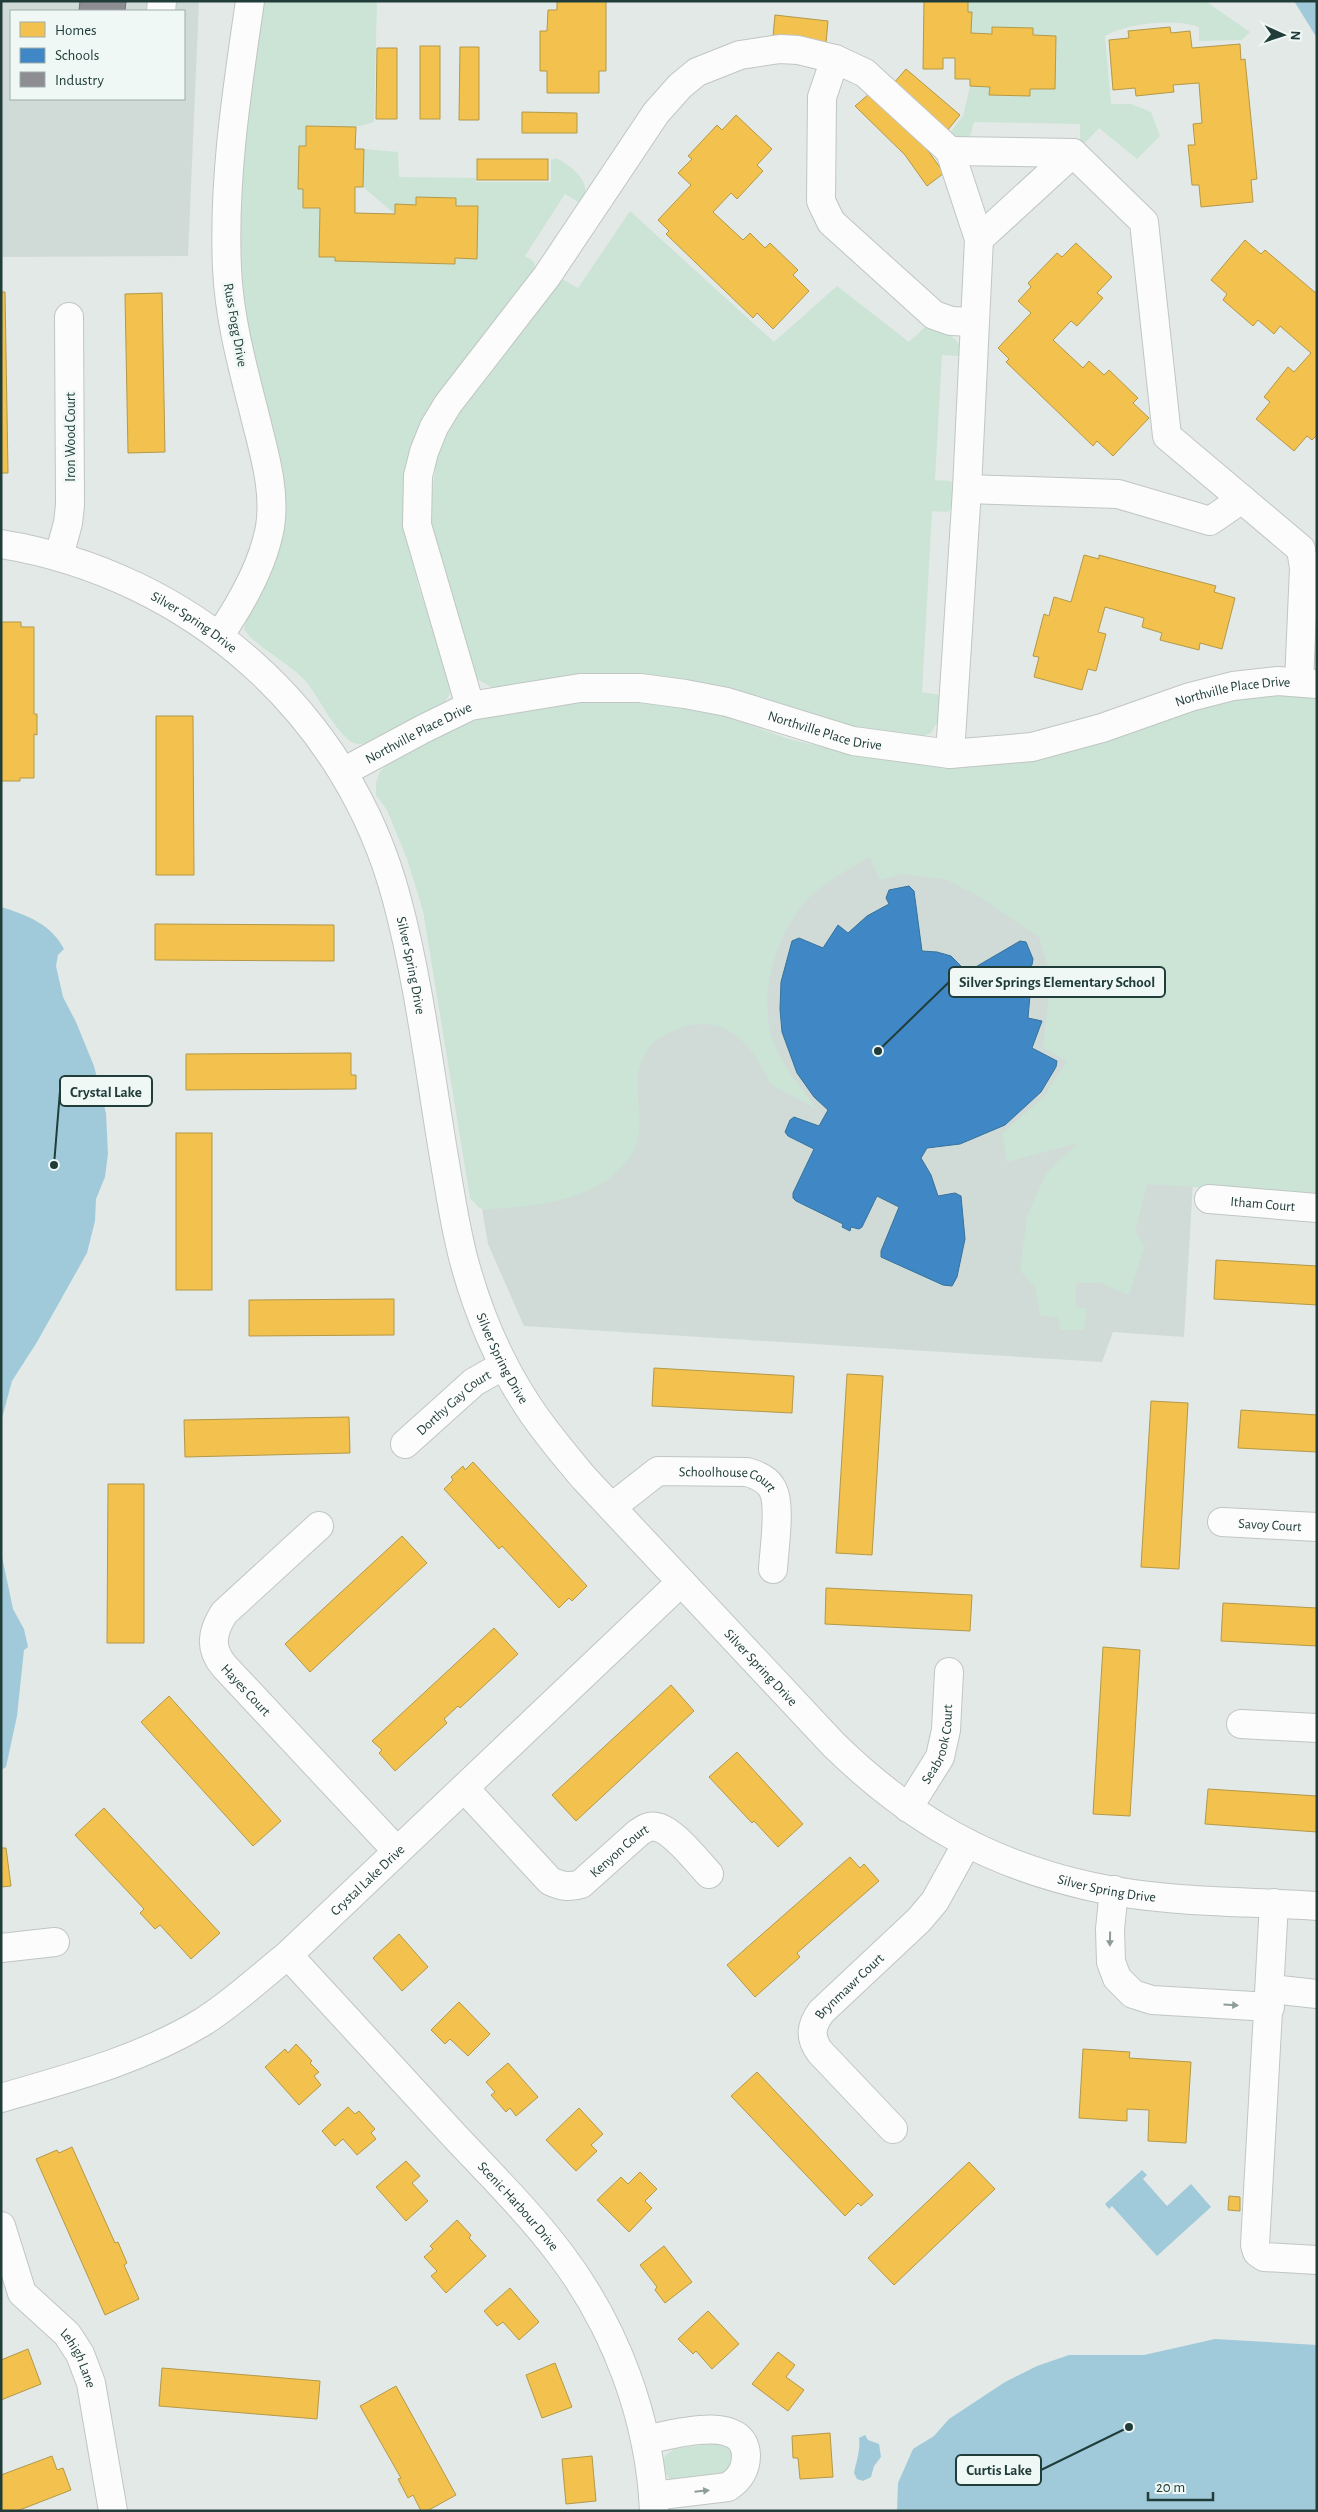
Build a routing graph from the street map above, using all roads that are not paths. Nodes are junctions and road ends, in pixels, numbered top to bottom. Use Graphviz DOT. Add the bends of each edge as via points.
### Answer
graph roads {
  1 [pos="250,1"];
  2 [pos="835,59"];
  3 [pos="950,151"];
  4 [pos="1073,153"];
  5 [pos="980,239"];
  6 [pos="69,317"];
  7 [pos="974,322"];
  8 [pos="967,489"];
  9 [pos="1242,499"];
  10 [pos="1,544"];
  11 [pos="59,556"];
  12 [pos="219,636"];
  13 [pos="1308,683"];
  14 [pos="470,706"];
  15 [pos="950,754"];
  16 [pos="343,772"];
  17 [pos="1209,1199"];
  18 [pos="1317,1208"];
  19 [pos="504,1365"];
  20 [pos="405,1444"];
  21 [pos="612,1507"];
  22 [pos="1222,1522"];
  23 [pos="319,1526"];
  24 [pos="1317,1527"];
  25 [pos="773,1569"];
  26 [pos="681,1582"];
  27 [pos="950,1672"];
  28 [pos="1241,1724"];
  29 [pos="1317,1728"];
  30 [pos="464,1789"];
  31 [pos="908,1808"];
  32 [pos="967,1844"];
  33 [pos="397,1851"];
  34 [pos="709,1874"];
  35 [pos="1114,1890"];
  36 [pos="1274,1903"];
  37 [pos="1317,1906"];
  38 [pos="55,1942"];
  39 [pos="1,1948"];
  40 [pos="288,1955"];
  41 [pos="1317,1994"];
  42 [pos="1270,1998"];
  43 [pos="1,2098"];
  44 [pos="893,2129"];
  45 [pos="1,2226"];
  46 [pos="1317,2260"];
  47 [pos="645,2440"];
  48 [pos="653,2503"];
  49 [pos="113,2511"];
  1 -- 12 [label="street, Russ Fogg Drive" via="227,176 227,270 238,347 266,461 272,505 263,552 242,601"];
  2 -- 3 [label="street" via="864,73"];
  2 -- 7 [label="street" via="822,97 821,201 824,211 831,222 934,315 951,321"];
  2 -- 14 [label="street" via="798,50 760,51 714,64 697,72 680,86 656,113 548,276 448,404 434,427 418,476 417,525"];
  3 -- 4 [label="street"];
  3 -- 5 [label="street"];
  4 -- 5 [label="street"];
  4 -- 9 [label="street" via="1144,222 1167,436"];
  5 -- 7 [label="street"];
  6 -- 11 [label="street, Iron Wood Court" via="70,505"];
  7 -- 8 [label="street"];
  8 -- 9 [label="street" via="1118,494 1210,521"];
  8 -- 15 [label="street"];
  9 -- 13 [label="street" via="1301,549"];
  10 -- 11 [label="street, Silver Spring Drive"];
  11 -- 12 [label="street, Silver Spring Drive" via="142,588"];
  12 -- 16 [label="street, Silver Spring Drive" via="253,663 289,700"];
  13 -- 15 [label="street, Northville Place Drive" via="1278,681 1233,686 1032,747"];
  14 -- 15 [label="street, Northville Place Drive" via="580,688 640,688 727,702 853,742"];
  14 -- 16 [label="street, Northville Place Drive" via="422,728"];
  16 -- 19 [label="street, Silver Spring Drive" via="374,833 398,901 458,1237 474,1295"];
  17 -- 18 [label="street, Itham Court"];
  19 -- 20 [label="street, Dorthy Gay Court" via="474,1382"];
  19 -- 21 [label="street, Silver Spring Drive" via="545,1432"];
  21 -- 25 [label="street, Schoolhouse Court" via="658,1471 747,1472 758,1475 773,1490 776,1501"];
  21 -- 26 [label="street, Silver Spring Drive"];
  22 -- 24 [label="street, Savoy Court"];
  23 -- 33 [label="street, Hayes Court" via="224,1613 214,1630 214,1648 224,1666"];
  26 -- 30 [label="street, Crystal Lake Drive"];
  26 -- 31 [label="street, Silver Spring Drive" via="834,1745 866,1776"];
  27 -- 31 [label="street, Seabrook Court" via="946,1730 940,1757"];
  28 -- 29 [label="street"];
  30 -- 33 [label="street, Crystal Lake Drive"];
  30 -- 34 [label="street, Kenyon Court" via="550,1881 561,1886 581,1884 638,1833 646,1827 655,1826 671,1835"];
  31 -- 32 [label="street, Silver Spring Drive"];
  32 -- 35 [label="street, Silver Spring Drive" via="1017,1866"];
  32 -- 44 [label="street, Brynmawr Court" via="935,1901 822,2012 812,2031 813,2042 820,2052"];
  33 -- 40 [label="street, Crystal Lake Drive"];
  35 -- 36 [label="street, Silver Spring Drive" via="1167,1897"];
  35 -- 42 [label="street, one-way" via="1111,1962 1117,1978 1133,1994 1152,2000"];
  36 -- 37 [label="street, Silver Spring Drive"];
  36 -- 42 [label="street"];
  38 -- 39 [label="street"];
  40 -- 43 [label="street, Crystal Lake Drive" via="233,2001 168,2041 114,2065"];
  40 -- 47 [label="street, Scenic Harbour Drive" via="560,2254 589,2296 620,2358"];
  41 -- 42 [label="street"];
  42 -- 46 [label="street" via="1256,2249 1264,2257"];
  45 -- 49 [label="street, Lehigh Lane" via="22,2293 67,2334 80,2354 91,2383"];
  47 -- 48 [label="street, Scenic Harbour Drive"];
  48 -- 47 [label="street, one-way" via="728,2487 743,2472 745,2449 735,2434 723,2430 684,2432"];
}
